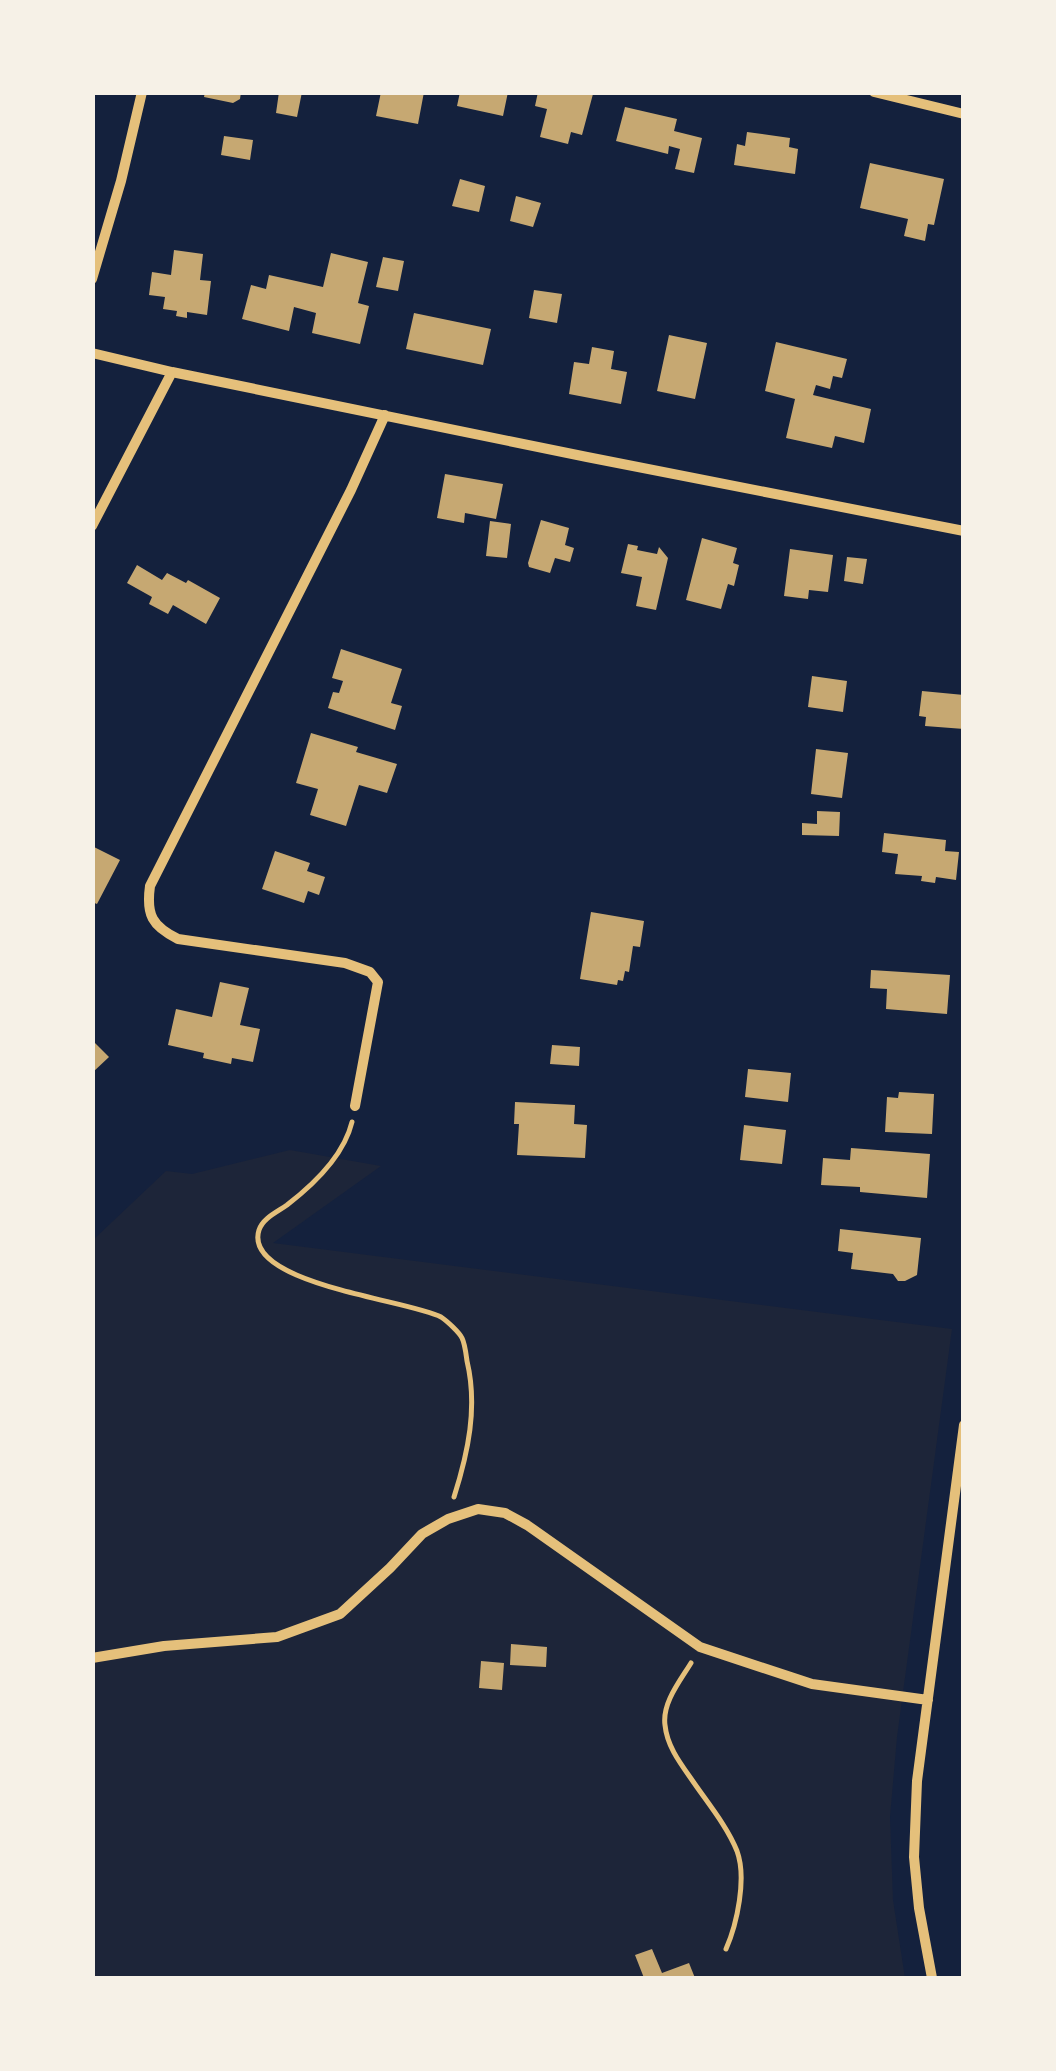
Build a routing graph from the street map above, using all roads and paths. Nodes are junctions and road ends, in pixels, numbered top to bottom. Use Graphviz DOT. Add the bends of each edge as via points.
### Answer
graph roads {
  1 [pos="142,92"];
  2 [pos="874,92"];
  3 [pos="964,114"];
  4 [pos="92,279"];
  5 [pos="92,353"];
  6 [pos="172,372"];
  7 [pos="385,415"];
  8 [pos="92,526"];
  9 [pos="964,530"];
  10 [pos="354,1106"];
  11 [pos="964,1425"];
  12 [pos="448,1519"];
  13 [pos="700,1647"];
  14 [pos="92,1658"];
  15 [pos="928,1700"];
  16 [pos="726,1949"];
  17 [pos="932,1978"];
  1 -- 4 [label="street"];
  2 -- 3 [label="street"];
  5 -- 6 [label="street"];
  6 -- 7 [label="street"];
  6 -- 8 [label="street"];
  7 -- 9 [label="street"];
  7 -- 10 [label="street" via="150,886 148,902 161,930 178,939 370,972 378,982"];
  10 -- 12 [label="path" via="345,1142 318,1177 268,1218 258,1241 275,1266 443,1318 462,1338 472,1418"];
  11 -- 15 [label="street"];
  12 -- 13 [label="street" via="478,1509 505,1513"];
  12 -- 14 [label="street" via="422,1534 340,1614 276,1637"];
  13 -- 15 [label="street" via="812,1684"];
  13 -- 16 [label="path" via="668,1701 664,1723 674,1753 739,1854 740,1892"];
  15 -- 17 [label="street" via="914,1858"];
}
